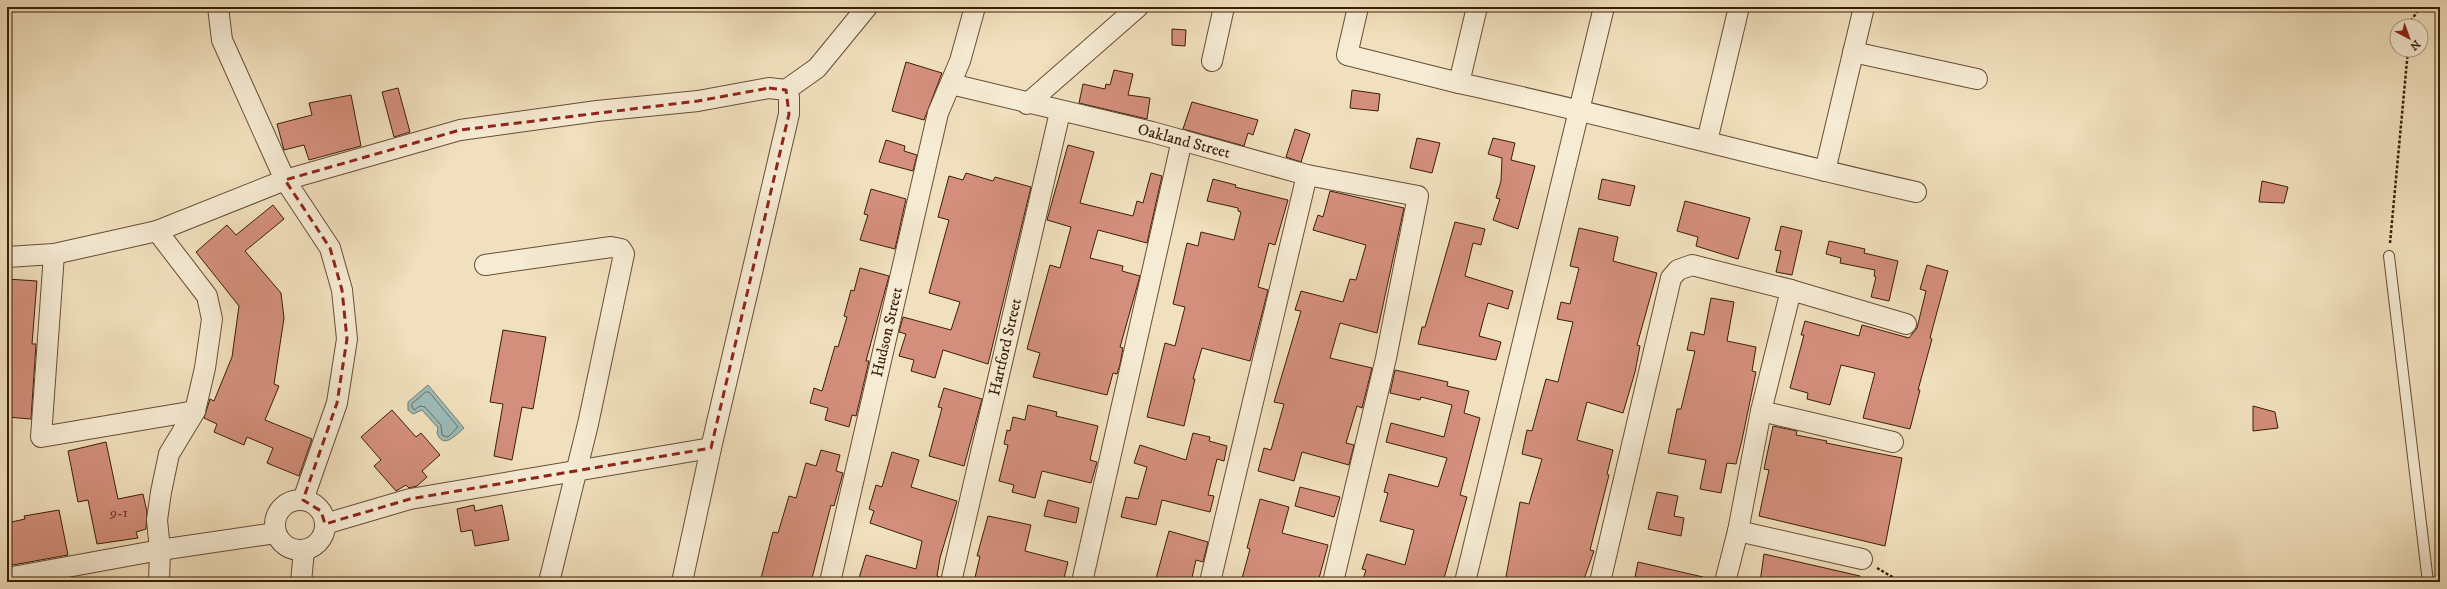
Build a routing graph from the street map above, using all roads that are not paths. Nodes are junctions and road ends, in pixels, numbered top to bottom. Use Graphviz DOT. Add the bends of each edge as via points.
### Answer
graph roads {
  1 [pos="218,7"];
  2 [pos="867,7"];
  3 [pos="975,7"];
  4 [pos="1138,7"];
  5 [pos="1224,7"];
  6 [pos="1358,7"];
  7 [pos="1477,7"];
  8 [pos="1604,7"];
  9 [pos="1738,7"];
  10 [pos="1864,7"];
  11 [pos="1853,52"];
  12 [pos="1212,61"];
  13 [pos="1977,79"];
  14 [pos="1459,83"];
  15 [pos="951,84"];
  16 [pos="786,90"];
  17 [pos="1027,104"];
  18 [pos="1579,109"];
  19 [pos="1060,112"];
  20 [pos="1182,140"];
  21 [pos="1707,141"];
  22 [pos="1825,171"];
  23 [pos="1307,175"];
  24 [pos="285,180"];
  25 [pos="1916,192"];
  26 [pos="157,231"];
  27 [pos="54,254"];
  28 [pos="2389,256"];
  29 [pos="7,257"];
  30 [pos="485,265"];
  31 [pos="1791,290"];
  32 [pos="1906,324"];
  33 [pos="195,411"];
  34 [pos="1761,411"];
  35 [pos="1893,442"];
  36 [pos="711,448"];
  37 [pos="576,472"];
  38 [pos="303,500"];
  39 [pos="325,524"];
  40 [pos="1738,531"];
  41 [pos="276,533"];
  42 [pos="160,550"];
  43 [pos="304,550"];
  44 [pos="1862,559"];
  45 [pos="7,578"];
  46 [pos="159,582"];
  47 [pos="301,582"];
  48 [pos="550,582"];
  49 [pos="682,582"];
  50 [pos="830,582"];
  51 [pos="951,582"];
  52 [pos="1082,582"];
  53 [pos="1210,582"];
  54 [pos="1333,582"];
  55 [pos="1465,582"];
  56 [pos="1600,582"];
  57 [pos="1725,582"];
  58 [pos="2428,582"];
  1 -- 24 [label="street" via="222,40"];
  2 -- 16 [label="street" via="817,68"];
  3 -- 15 [label="street, Hudson Street"];
  4 -- 17 [label="street"];
  5 -- 12 [label="street"];
  6 -- 14 [label="street" via="1347,55"];
  7 -- 14 [label="street"];
  8 -- 18 [label="street"];
  9 -- 21 [label="street"];
  10 -- 11 [label="street"];
  11 -- 13 [label="street"];
  11 -- 22 [label="street"];
  14 -- 18 [label="street"];
  15 -- 17 [label="street, Oakland Street"];
  15 -- 50 [label="street, Hudson Street" via="938,113"];
  16 -- 24 [label="street" via="769,88 698,100 460,130"];
  16 -- 36 [label="street" via="789,97 789,114"];
  17 -- 19 [label="street, Oakland Street"];
  18 -- 21 [label="street"];
  18 -- 55 [label="street"];
  19 -- 20 [label="street, Oakland Street"];
  19 -- 51 [label="street, Hartford Street"];
  20 -- 23 [label="street, Oakland Street"];
  20 -- 52 [label="street"];
  21 -- 22 [label="street"];
  22 -- 25 [label="street"];
  23 -- 53 [label="street"];
  23 -- 54 [label="street, Oakland Street" via="1418,196 1386,358"];
  24 -- 26 [label="street"];
  24 -- 38 [label="street" via="330,248 342,290 346,339 336,403"];
  26 -- 27 [label="street"];
  26 -- 33 [label="street" via="207,296 210,307 211,333"];
  27 -- 29 [label="street"];
  27 -- 33 [label="street" via="41,437"];
  28 -- 58 [label="lane"];
  30 -- 37 [label="street" via="611,247 621,249 624,254"];
  31 -- 32 [label="street"];
  31 -- 34 [label="street"];
  31 -- 56 [label="street" via="1692,265 1678,270 1671,278"];
  33 -- 42 [label="street" via="169,454 157,520"];
  34 -- 35 [label="street"];
  34 -- 40 [label="street"];
  36 -- 37 [label="street"];
  36 -- 49 [label="street"];
  37 -- 39 [label="street" via="410,499"];
  37 -- 48 [label="street"];
  38 -- 39 [label="street" via="321,511"];
  38 -- 41 [label="street" via="286,504 280,509 275,521"];
  39 -- 43 [label="street" via="321,538 316,544"];
  40 -- 44 [label="street"];
  40 -- 57 [label="street"];
  41 -- 42 [label="street"];
  41 -- 43 [label="street" via="284,545"];
  42 -- 45 [label="street"];
  42 -- 46 [label="street"];
  43 -- 47 [label="street"];
}
